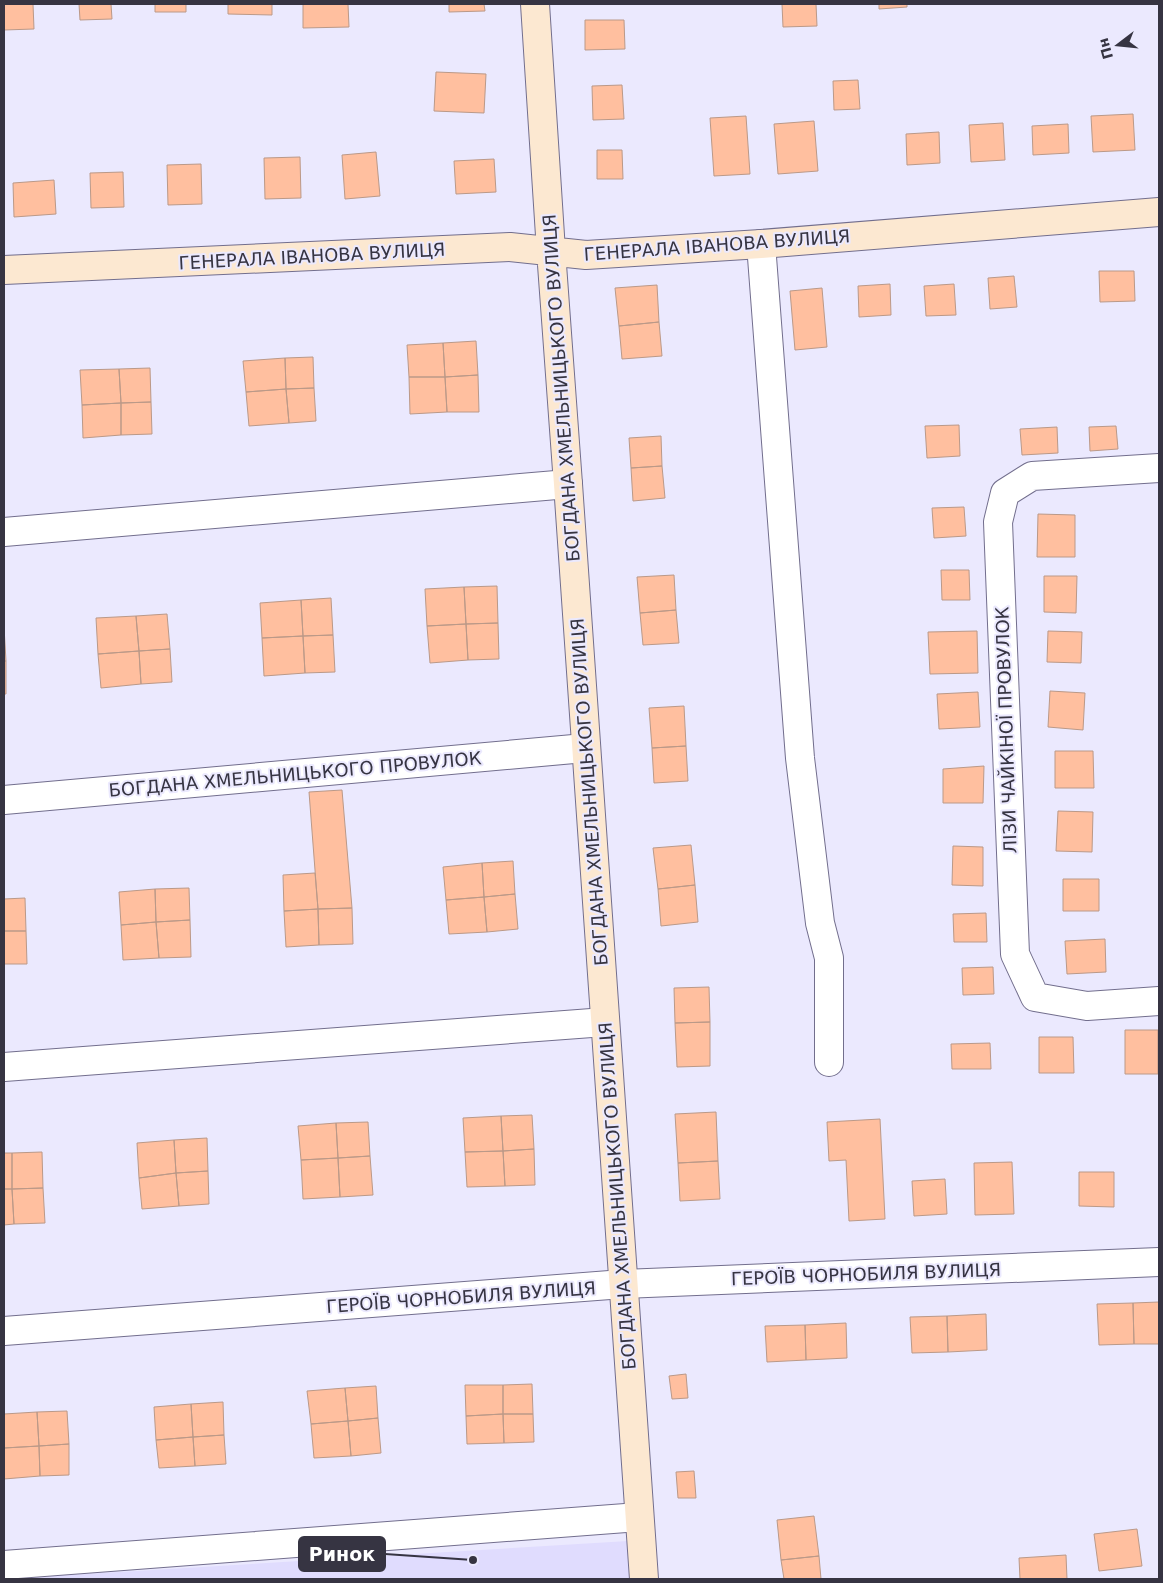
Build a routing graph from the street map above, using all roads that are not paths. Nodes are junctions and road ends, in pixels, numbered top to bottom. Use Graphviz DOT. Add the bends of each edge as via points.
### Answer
graph roads {
  1 [pos="535,4"];
  2 [pos="1159,212"];
  3 [pos="761,244"];
  4 [pos="550,251"];
  5 [pos="4,270"];
  6 [pos="1159,468"];
  7 [pos="568,484"];
  8 [pos="4,532"];
  9 [pos="585,748"];
  10 [pos="4,800"];
  11 [pos="1159,1000"];
  12 [pos="605,1022"];
  13 [pos="829,1062"];
  14 [pos="4,1067"];
  15 [pos="1159,1262"];
  16 [pos="623,1284"];
  17 [pos="4,1331"];
  18 [pos="639,1518"];
  19 [pos="4,1565"];
  20 [pos="644,1579"];
  1 -- 4 [label="street, БОГДАНА ХМЕЛЬНИЦЬКОГО ВУЛИЦЯ"];
  2 -- 3 [label="street, ГЕНЕРАЛА ІВАНОВА ВУЛИЦЯ"];
  3 -- 4 [label="street, ГЕНЕРАЛА ІВАНОВА ВУЛИЦЯ" via="586,255"];
  3 -- 13 [label="street" via="800,758 820,923 830,958"];
  4 -- 5 [label="street, ГЕНЕРАЛА ІВАНОВА ВУЛИЦЯ" via="510,247"];
  4 -- 7 [label="street, БОГДАНА ХМЕЛЬНИЦЬКОГО ВУЛИЦЯ"];
  6 -- 11 [label="street, ЛІЗИ ЧАЙКІНОЇ ПРОВУЛОК" via="1032,476 1005,492 998,522 1015,954 1035,997 1087,1006"];
  7 -- 8 [label="street"];
  7 -- 9 [label="street, БОГДАНА ХМЕЛЬНИЦЬКОГО ВУЛИЦЯ"];
  9 -- 10 [label="street, БОГДАНА ХМЕЛЬНИЦЬКОГО ПРОВУЛОК"];
  9 -- 12 [label="street, БОГДАНА ХМЕЛЬНИЦЬКОГО ВУЛИЦЯ"];
  12 -- 14 [label="street"];
  12 -- 16 [label="street, БОГДАНА ХМЕЛЬНИЦЬКОГО ВУЛИЦЯ"];
  15 -- 16 [label="street, ГЕРОЇВ ЧОРНОБИЛЯ ВУЛИЦЯ"];
  16 -- 17 [label="street, ГЕРОЇВ ЧОРНОБИЛЯ ВУЛИЦЯ"];
  16 -- 18 [label="street, БОГДАНА ХМЕЛЬНИЦЬКОГО ВУЛИЦЯ"];
  18 -- 19 [label="street"];
  18 -- 20 [label="street, БОГДАНА ХМЕЛЬНИЦЬКОГО ВУЛИЦЯ"];
}
